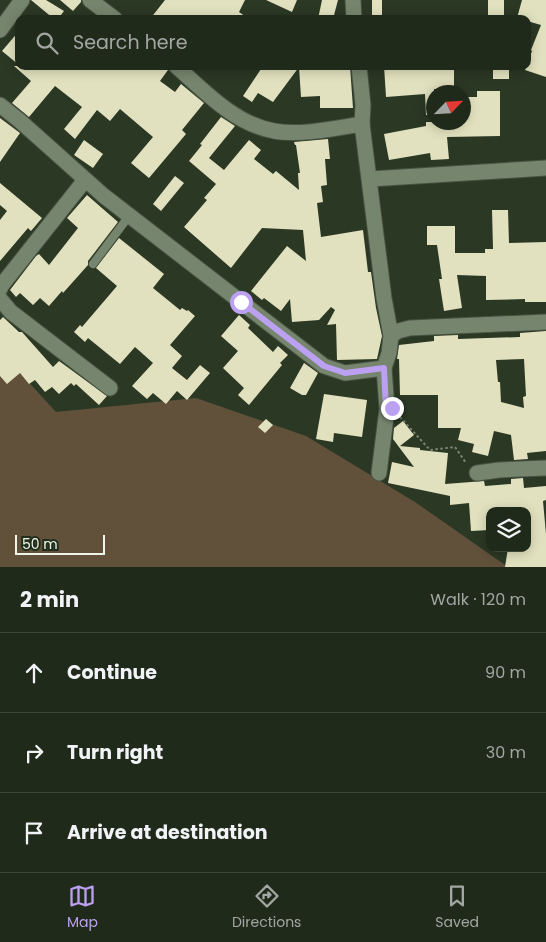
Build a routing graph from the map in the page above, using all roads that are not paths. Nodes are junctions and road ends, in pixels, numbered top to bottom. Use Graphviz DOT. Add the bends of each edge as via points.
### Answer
graph roads {
  1 [pos="22,0"];
  2 [pos="90,0"];
  3 [pos="352,0"];
  4 [pos="110,15"];
  5 [pos="354,15"];
  6 [pos="0,30"];
  7 [pos="180,70"];
  8 [pos="359,70"];
  9 [pos="0,105"];
  10 [pos="362,124"];
  11 [pos="546,168"];
  12 [pos="370,179"];
  13 [pos="85,180"];
  14 [pos="129,216"];
  15 [pos="93,264"];
  16 [pos="0,289"];
  17 [pos="0,299"];
  18 [pos="546,322"];
  19 [pos="391,336"];
  20 [pos="384,368"];
  21 [pos="110,388"];
  22 [pos="546,468"];
  23 [pos="379,473"];
  24 [pos="477,473"];
  1 -- 6 [label="street"];
  2 -- 4 [label="street"];
  3 -- 5 [label="street"];
  7 -- 10 [label="street" via="222,107 249,123 275,131"];
  8 -- 10 [label="street"];
  9 -- 13 [label="street"];
  10 -- 12 [label="street"];
  11 -- 12 [label="street"];
  12 -- 19 [label="street"];
  13 -- 14 [label="street"];
  13 -- 16 [label="street"];
  14 -- 15 [label="lane"];
  14 -- 20 [label="street" via="324,366 345,373"];
  17 -- 21 [label="street" via="11,312"];
  18 -- 19 [label="street" via="410,328"];
  19 -- 20 [label="street"];
  20 -- 23 [label="street" via="386,409"];
  22 -- 24 [label="street"];
}
